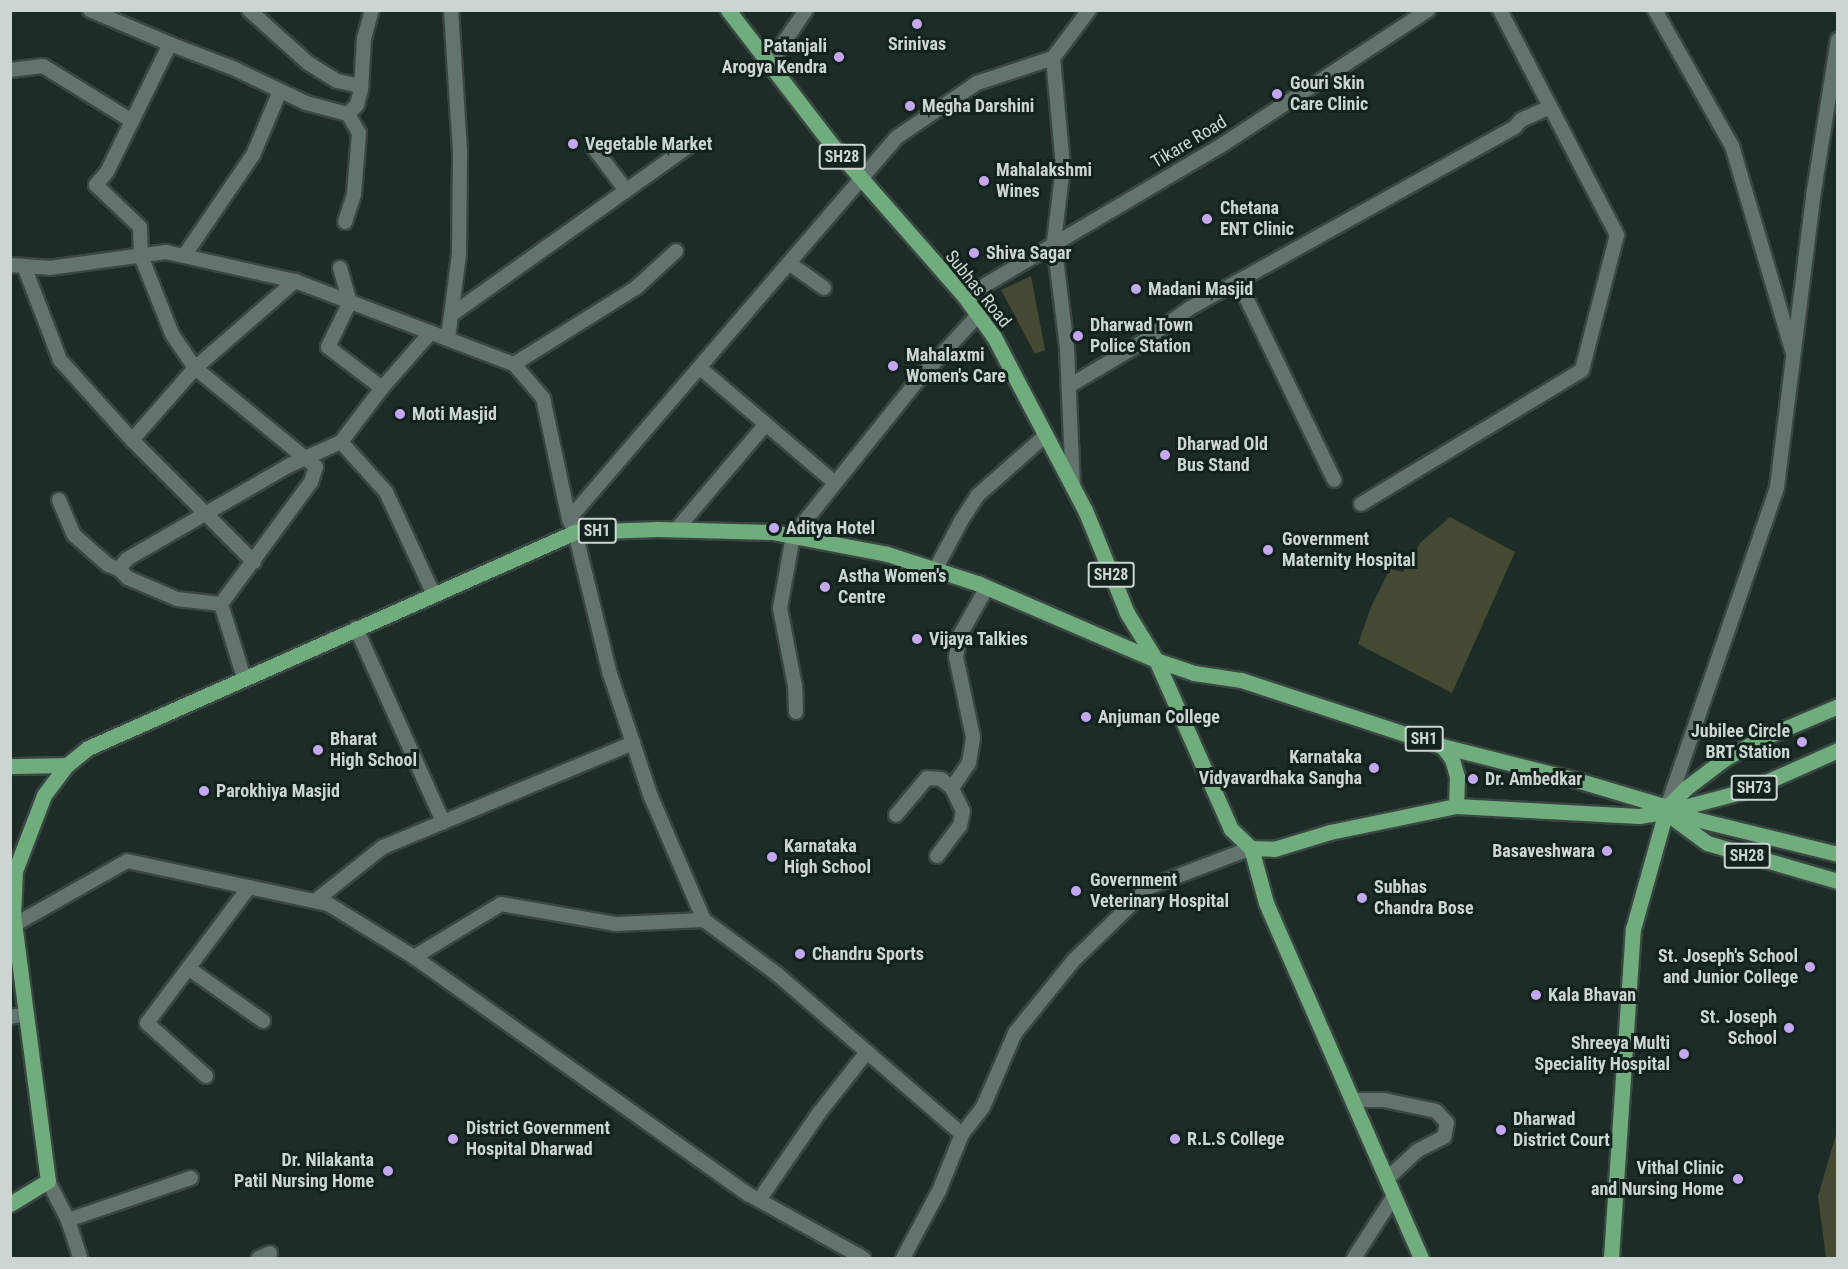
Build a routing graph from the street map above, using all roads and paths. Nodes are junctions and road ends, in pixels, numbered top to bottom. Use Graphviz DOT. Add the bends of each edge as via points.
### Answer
graph roads {
  1 [pos="90,10"];
  2 [pos="249,10"];
  3 [pos="372,10"];
  4 [pos="451,10"];
  5 [pos="729,10"];
  6 [pos="806,10"];
  7 [pos="1089,10"];
  8 [pos="1428,10"];
  9 [pos="1500,10"];
  10 [pos="1655,10"];
  11 [pos="1838,40"];
  12 [pos="170,44"];
  13 [pos="1053,58"];
  14 [pos="769,64"];
  15 [pos="10,70"];
  16 [pos="361,86"];
  17 [pos="280,91"];
  18 [pos="1550,107"];
  19 [pos="348,114"];
  20 [pos="132,121"];
  21 [pos="690,145"];
  22 [pos="594,148"];
  23 [pos="861,179"];
  24 [pos="625,189"];
  25 [pos="345,222"];
  26 [pos="1054,242"];
  27 [pos="676,251"];
  28 [pos="141,256"];
  29 [pos="184,256"];
  30 [pos="789,263"];
  31 [pos="17,266"];
  32 [pos="340,268"];
  33 [pos="295,281"];
  34 [pos="1238,281"];
  35 [pos="824,288"];
  36 [pos="964,297"];
  37 [pos="350,302"];
  38 [pos="451,315"];
  39 [pos="978,315"];
  40 [pos="431,332"];
  41 [pos="448,338"];
  42 [pos="1794,355"];
  43 [pos="514,363"];
  44 [pos="195,368"];
  45 [pos="700,368"];
  46 [pos="1069,386"];
  47 [pos="382,388"];
  48 [pos="766,424"];
  49 [pos="1046,435"];
  50 [pos="132,440"];
  51 [pos="341,442"];
  52 [pos="306,459"];
  53 [pos="1335,480"];
  54 [pos="835,483"];
  55 [pos="1073,487"];
  56 [pos="59,500"];
  57 [pos="1361,504"];
  58 [pos="206,515"];
  59 [pos="572,526"];
  60 [pos="676,530"];
  61 [pos="792,536"];
  62 [pos="254,562"];
  63 [pos="119,569"];
  64 [pos="935,570"];
  65 [pos="987,587"];
  66 [pos="434,593"];
  67 [pos="221,604"];
  68 [pos="356,628"];
  69 [pos="1156,660"];
  70 [pos="244,678"];
  71 [pos="1838,706"];
  72 [pos="796,712"];
  73 [pos="633,743"];
  74 [pos="1442,746"];
  75 [pos="1838,750"];
  76 [pos="67,765"];
  77 [pos="10,766"];
  78 [pos="952,788"];
  79 [pos="1456,806"];
  80 [pos="1666,809"];
  81 [pos="896,814"];
  82 [pos="443,822"];
  83 [pos="1251,848"];
  84 [pos="1838,854"];
  85 [pos="937,856"];
  86 [pos="1838,881"];
  87 [pos="249,887"];
  88 [pos="315,901"];
  89 [pos="12,915"];
  90 [pos="704,920"];
  91 [pos="414,957"];
  92 [pos="188,968"];
  93 [pos="27,1014"];
  94 [pos="10,1017"];
  95 [pos="263,1021"];
  96 [pos="867,1052"];
  97 [pos="206,1076"];
  98 [pos="1353,1100"];
  99 [pos="962,1134"];
  100 [pos="190,1178"];
  101 [pos="1387,1179"];
  102 [pos="48,1181"];
  103 [pos="1394,1196"];
  104 [pos="759,1200"];
  105 [pos="10,1204"];
  106 [pos="68,1220"];
  107 [pos="840,1253"];
  108 [pos="80,1258"];
  109 [pos="863,1258"];
  110 [pos="903,1258"];
  111 [pos="1354,1258"];
  112 [pos="1421,1258"];
  113 [pos="1611,1258"];
  1 -- 12 [label="street"];
  2 -- 16 [label="street" via="308,63 337,81"];
  3 -- 16 [label="street" via="363,39"];
  4 -- 38 [label="street" via="460,152 459,254"];
  5 -- 14 [label="main road, Subhas Road / SH28"];
  6 -- 14 [label="street"];
  7 -- 13 [label="street"];
  8 -- 26 [label="street, Tikare Road" via="1222,145"];
  9 -- 18 [label="street"];
  10 -- 42 [label="street" via="1732,146"];
  11 -- 42 [label="street" via="1814,190"];
  12 -- 17 [label="street"];
  12 -- 20 [label="street"];
  13 -- 23 [label="street" via="977,83 897,137"];
  13 -- 26 [label="street" via="1063,166"];
  14 -- 23 [label="main road, Subhas Road / SH28"];
  15 -- 20 [label="street" via="43,66"];
  16 -- 19 [label="street" via="357,105"];
  17 -- 19 [label="street" via="306,104"];
  17 -- 29 [label="street" via="253,155"];
  18 -- 34 [label="street"];
  18 -- 57 [label="street" via="1617,235 1582,370"];
  19 -- 25 [label="street" via="359,132 354,194"];
  20 -- 28 [label="street" via="107,172 96,185 140,227"];
  21 -- 24 [label="street"];
  22 -- 24 [label="street"];
  23 -- 30 [label="street"];
  23 -- 36 [label="main road, Subhas Road / SH28"];
  24 -- 38 [label="street"];
  26 -- 36 [label="street, Tikare Road"];
  26 -- 46 [label="street"];
  27 -- 43 [label="street" via="637,287"];
  28 -- 29 [label="street" via="166,252"];
  28 -- 31 [label="street" via="49,268"];
  28 -- 44 [label="street" via="172,334"];
  29 -- 33 [label="street"];
  30 -- 35 [label="street"];
  30 -- 45 [label="street"];
  31 -- 50 [label="street" via="60,360"];
  32 -- 37 [label="street"];
  33 -- 37 [label="street"];
  33 -- 44 [label="street"];
  34 -- 46 [label="street"];
  34 -- 53 [label="street"];
  36 -- 39 [label="main road, Subhas Road / SH28"];
  37 -- 40 [label="street"];
  37 -- 47 [label="street" via="328,346"];
  38 -- 41 [label="street"];
  39 -- 49 [label="main road, Subhas Road / SH28" via="994,337"];
  39 -- 54 [label="street" via="926,371"];
  40 -- 41 [label="street"];
  40 -- 47 [label="street"];
  41 -- 43 [label="street"];
  42 -- 80 [label="street" via="1777,487"];
  43 -- 59 [label="street" via="543,398"];
  44 -- 50 [label="street"];
  44 -- 52 [label="street"];
  45 -- 48 [label="street"];
  45 -- 59 [label="street"];
  46 -- 55 [label="street"];
  47 -- 51 [label="street"];
  48 -- 54 [label="street"];
  48 -- 60 [label="street"];
  49 -- 55 [label="main road, Subhas Road / SH28"];
  49 -- 64 [label="street" via="978,495"];
  50 -- 58 [label="street"];
  51 -- 52 [label="street"];
  51 -- 66 [label="street" via="386,492"];
  52 -- 58 [label="street"];
  52 -- 62 [label="street" via="316,467 311,482"];
  54 -- 61 [label="street"];
  55 -- 69 [label="main road, Subhas Road / SH28" via="1127,613"];
  56 -- 63 [label="street" via="74,534 108,565"];
  58 -- 62 [label="street"];
  58 -- 63 [label="street" via="127,559"];
  59 -- 60 [label="main road, SH1"];
  59 -- 66 [label="main road, SH1"];
  59 -- 73 [label="street" via="610,674"];
  60 -- 61 [label="main road, SH1"];
  61 -- 64 [label="main road, SH1" via="887,554"];
  61 -- 72 [label="street" via="780,608"];
  62 -- 67 [label="street"];
  63 -- 67 [label="street" via="128,578 177,599"];
  64 -- 65 [label="main road, SH1"];
  65 -- 69 [label="main road, SH1"];
  65 -- 78 [label="street" via="960,635 956,657 973,737 969,763"];
  66 -- 68 [label="main road, SH1"];
  67 -- 70 [label="street"];
  68 -- 70 [label="main road, SH1"];
  68 -- 82 [label="street"];
  69 -- 74 [label="main road, SH1" via="1194,673 1241,680"];
  69 -- 83 [label="main road, Subhas Road" via="1231,829"];
  70 -- 76 [label="main road, SH1" via="88,748"];
  71 -- 80 [label="main road, SH73" via="1724,759"];
  73 -- 82 [label="street"];
  73 -- 90 [label="street" via="651,797"];
  74 -- 79 [label="main road" via="1452,759 1457,777"];
  74 -- 80 [label="main road, SH1" via="1580,781"];
  75 -- 80 [label="main road, SH73" via="1748,790"];
  76 -- 77 [label="main road"];
  76 -- 89 [label="main road, SH1" via="44,795 24,842 15,871"];
  78 -- 81 [label="street" via="941,779 927,778"];
  78 -- 85 [label="street" via="963,811 960,826"];
  79 -- 80 [label="main road" via="1639,816"];
  79 -- 83 [label="main road" via="1330,832 1274,849"];
  80 -- 84 [label="main road, SH28"];
  80 -- 86 [label="main road, SH28" via="1707,843"];
  80 -- 113 [label="main road" via="1633,929"];
  82 -- 88 [label="street" via="383,847"];
  83 -- 98 [label="main road" via="1266,903"];
  83 -- 99 [label="street" via="1149,887 1074,960 1016,1033 982,1107"];
  87 -- 88 [label="street"];
  87 -- 89 [label="street" via="127,861"];
  87 -- 92 [label="street"];
  88 -- 91 [label="street" via="328,904"];
  89 -- 93 [label="main road, SH1"];
  90 -- 91 [label="street" via="616,924 501,904"];
  90 -- 96 [label="street" via="777,974"];
  91 -- 104 [label="street"];
  92 -- 95 [label="street"];
  92 -- 97 [label="street" via="147,1023"];
  93 -- 94 [label="street"];
  93 -- 102 [label="main road, SH1"];
  96 -- 99 [label="street"];
  96 -- 104 [label="street"];
  98 -- 101 [label="main road"];
  98 -- 101 [label="street" via="1384,1100 1436,1111 1447,1123 1444,1137 1418,1151"];
  99 -- 110 [label="street" via="939,1191"];
  100 -- 106 [label="street"];
  101 -- 103 [label="main road"];
  102 -- 105 [label="main road"];
  102 -- 106 [label="street"];
  103 -- 111 [label="street"];
  103 -- 112 [label="main road"];
  104 -- 107 [label="street"];
  106 -- 108 [label="street"];
  107 -- 109 [label="street"];
}
